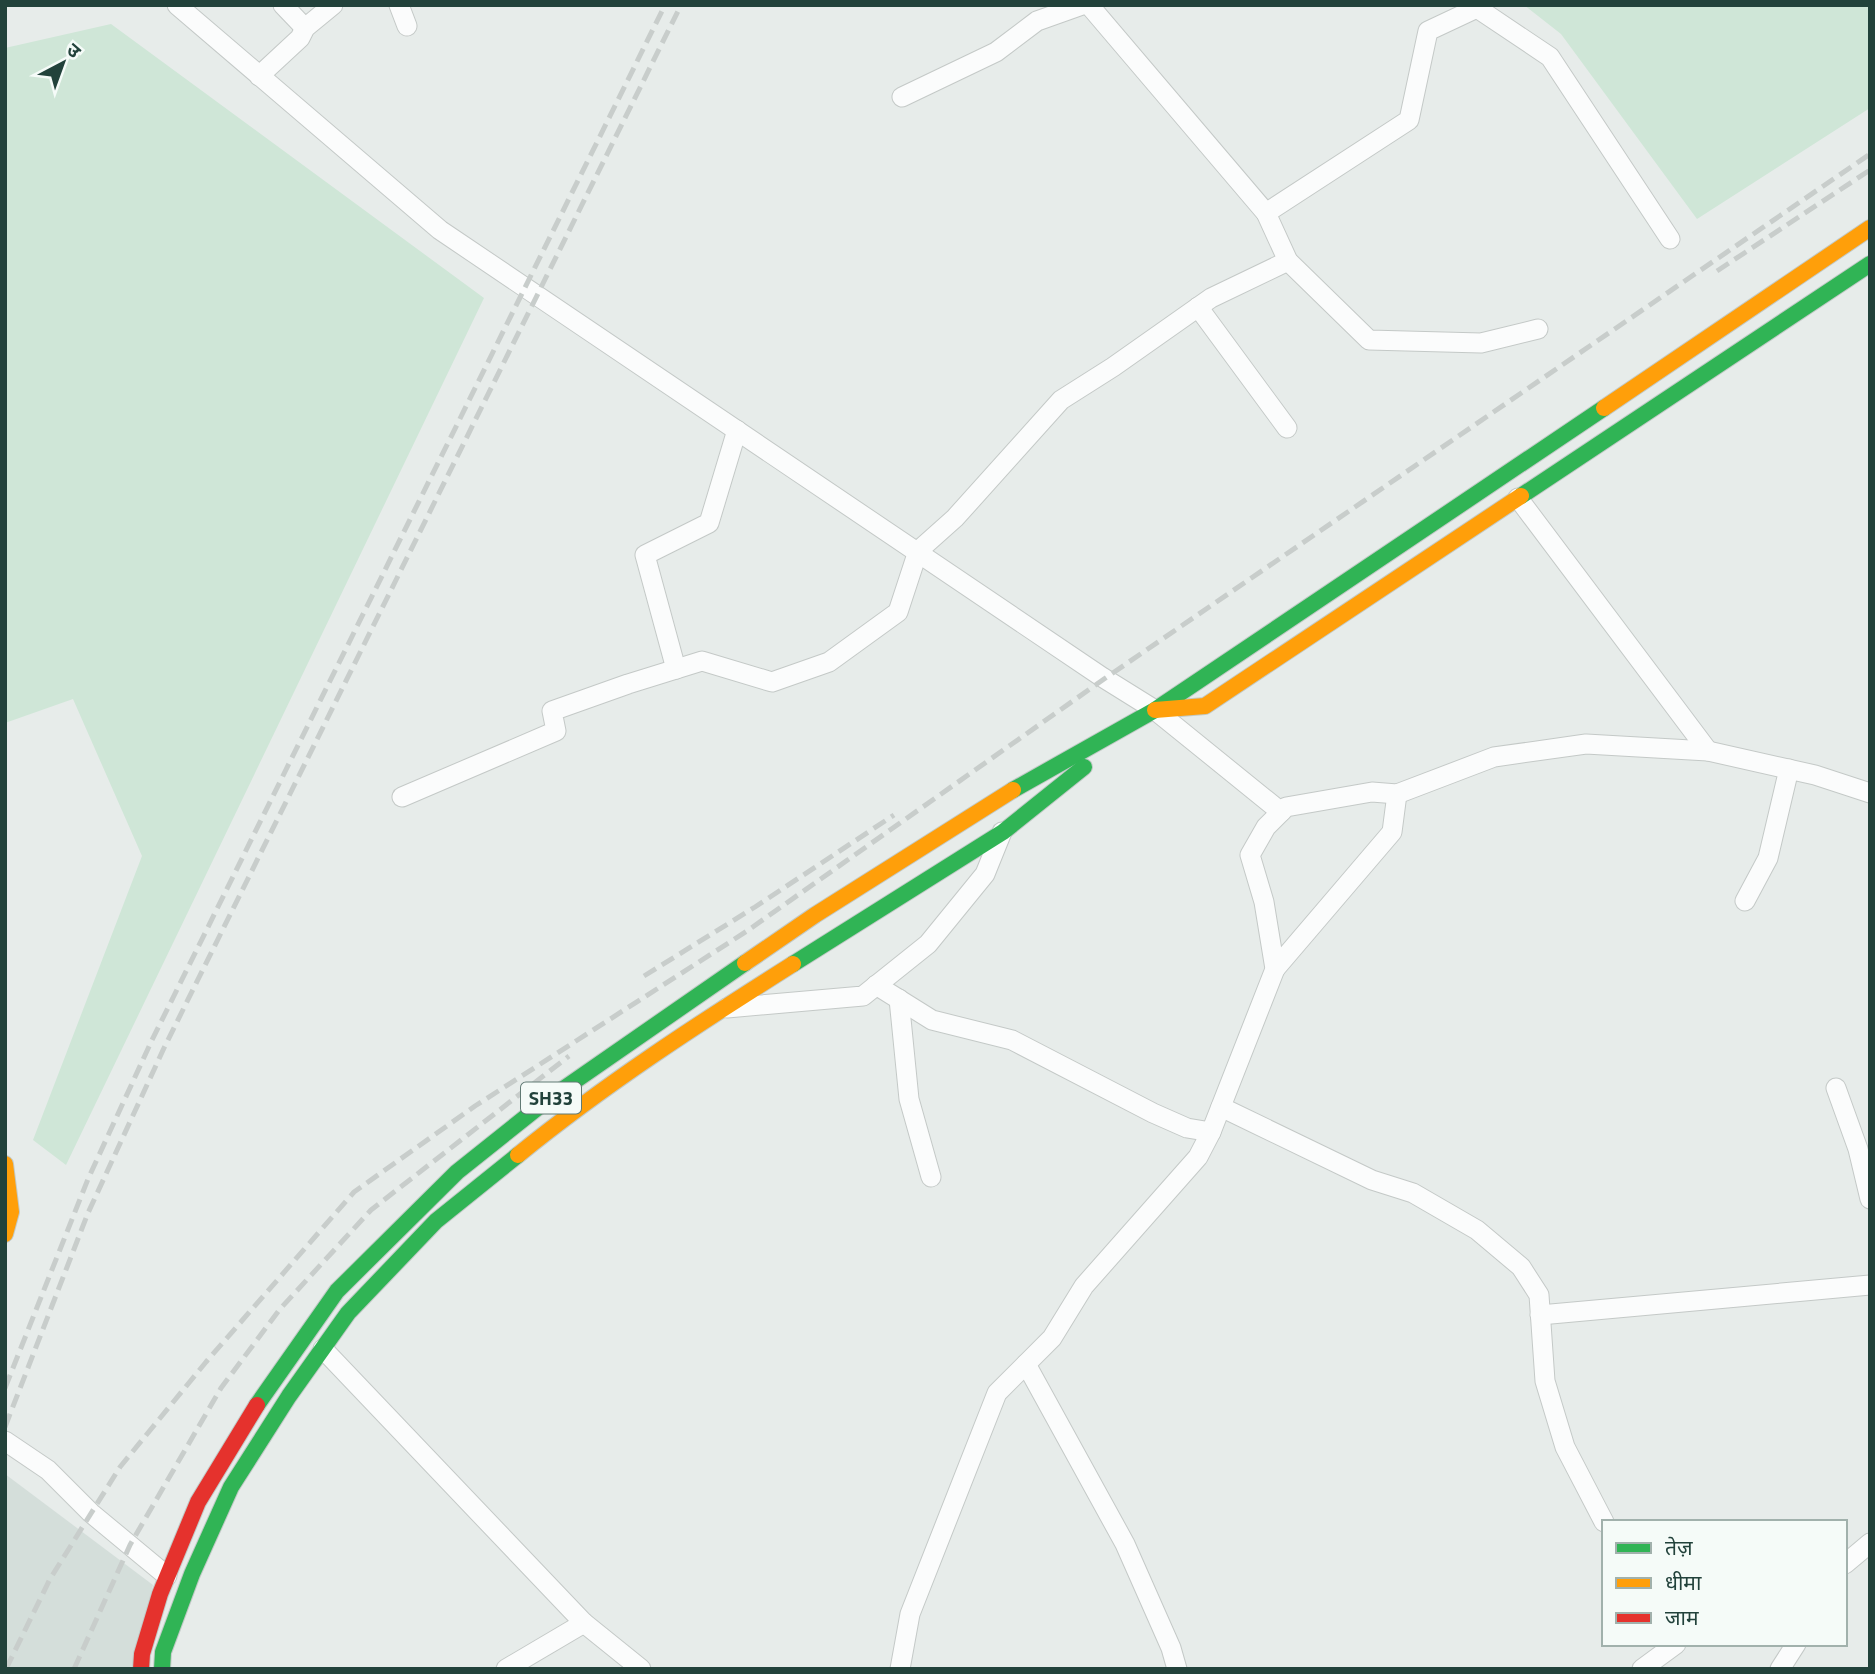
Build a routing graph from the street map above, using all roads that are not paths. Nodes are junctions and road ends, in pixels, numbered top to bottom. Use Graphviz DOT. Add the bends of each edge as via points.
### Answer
graph roads {
  1 [pos="177,5"];
  2 [pos="283,5"];
  3 [pos="332,5"];
  4 [pos="399,5"];
  5 [pos="1082,5"];
  6 [pos="1089,5"];
  7 [pos="1477,7"];
  8 [pos="407,26"];
  9 [pos="304,28"];
  10 [pos="259,76"];
  11 [pos="902,97"];
  12 [pos="1266,213"];
  13 [pos="1870,228"];
  14 [pos="1670,239"];
  15 [pos="1288,261"];
  16 [pos="1870,264"];
  17 [pos="1198,307"];
  18 [pos="1538,329"];
  19 [pos="1287,428"];
  20 [pos="737,430"];
  21 [pos="1518,498"];
  22 [pos="918,551"];
  23 [pos="676,669"];
  24 [pos="1155,710"];
  25 [pos="1708,751"];
  26 [pos="1789,769"];
  27 [pos="1870,793"];
  28 [pos="1397,794"];
  29 [pos="402,797"];
  30 [pos="1281,812"];
  31 [pos="1003,832"];
  32 [pos="1745,901"];
  33 [pos="1275,969"];
  34 [pos="876,985"];
  35 [pos="900,999"];
  36 [pos="719,1009"];
  37 [pos="1836,1088"];
  38 [pos="1221,1107"];
  39 [pos="1211,1132"];
  40 [pos="5,1164"];
  41 [pos="931,1177"];
  42 [pos="7,1190"];
  43 [pos="1870,1199"];
  44 [pos="5,1234"];
  45 [pos="1870,1285"];
  46 [pos="1540,1315"];
  47 [pos="323,1349"];
  48 [pos="1026,1364"];
  49 [pos="5,1441"];
  50 [pos="1603,1520"];
  51 [pos="1870,1542"];
  52 [pos="1847,1562"];
  53 [pos="167,1576"];
  54 [pos="584,1623"];
  55 [pos="1795,1646"];
  56 [pos="1667,1652"];
  57 [pos="623,1663"];
  58 [pos="141,1669"];
  59 [pos="162,1669"];
  60 [pos="506,1669"];
  61 [pos="641,1669"];
  62 [pos="900,1669"];
  63 [pos="1177,1669"];
  64 [pos="1642,1669"];
  65 [pos="1780,1669"];
  1 -- 10 [label="street"];
  2 -- 9 [label="street"];
  3 -- 9 [label="street"];
  4 -- 8 [label="street"];
  5 -- 11 [label="street" via="1037,21 996,52"];
  6 -- 12 [label="street"];
  7 -- 12 [label="street" via="1428,31 1409,120"];
  7 -- 14 [label="street" via="1550,57"];
  9 -- 10 [label="street" via="300,38"];
  10 -- 20 [label="street" via="440,230"];
  12 -- 15 [label="street"];
  13 -- 24 [label="main road"];
  15 -- 17 [label="street"];
  15 -- 18 [label="street" via="1369,340 1481,343"];
  16 -- 21 [label="main road"];
  17 -- 19 [label="street"];
  17 -- 22 [label="street" via="1061,400 955,518"];
  20 -- 22 [label="street"];
  20 -- 23 [label="street" via="709,523 646,555"];
  21 -- 24 [label="main road" via="1205,706"];
  21 -- 25 [label="street"];
  22 -- 23 [label="street" via="898,612 829,663 772,682 702,661"];
  22 -- 24 [label="street"];
  23 -- 29 [label="street" via="552,711 556,731"];
  24 -- 30 [label="street"];
  24 -- 31 [label="main road, SH33"];
  24 -- 53 [label="main road, SH33" via="994,801 815,915 546,1101 457,1172 337,1291 270,1384 198,1502"];
  25 -- 26 [label="street"];
  25 -- 28 [label="street" via="1586,744 1494,757"];
  26 -- 27 [label="street"];
  26 -- 32 [label="street" via="1768,858"];
  28 -- 30 [label="street" via="1360,794 1286,807"];
  28 -- 33 [label="street" via="1392,832"];
  30 -- 33 [label="street" via="1250,855 1264,902"];
  31 -- 34 [label="street" via="985,874 928,944"];
  31 -- 36 [label="main road, SH33"];
  33 -- 38 [label="street"];
  34 -- 35 [label="street"];
  34 -- 36 [label="street" via="863,996"];
  35 -- 39 [label="street" via="933,1020 1012,1040 1153,1113 1187,1128"];
  35 -- 41 [label="street" via="909,1100"];
  36 -- 47 [label="main road, SH33" via="556,1124 436,1221 348,1313"];
  37 -- 43 [label="street"];
  38 -- 39 [label="street"];
  38 -- 46 [label="street" via="1372,1181 1413,1193 1477,1230 1521,1267 1539,1295"];
  39 -- 48 [label="street" via="1198,1157 1084,1286 1052,1338"];
  40 -- 42 [label="main road"];
  42 -- 44 [label="main road" via="11,1212"];
  45 -- 46 [label="street"];
  46 -- 50 [label="street" via="1545,1381 1565,1447"];
  47 -- 54 [label="street"];
  47 -- 59 [label="main road, SH33" via="231,1487 192,1574 163,1652"];
  48 -- 62 [label="street" via="997,1393 911,1614"];
  48 -- 63 [label="street" via="1125,1544"];
  49 -- 53 [label="street" via="48,1470 91,1513"];
  51 -- 52 [label="street"];
  53 -- 58 [label="main road, SH33"];
  54 -- 57 [label="street"];
  54 -- 60 [label="street"];
  55 -- 65 [label="street"];
  56 -- 64 [label="street"];
  57 -- 61 [label="street"];
}
